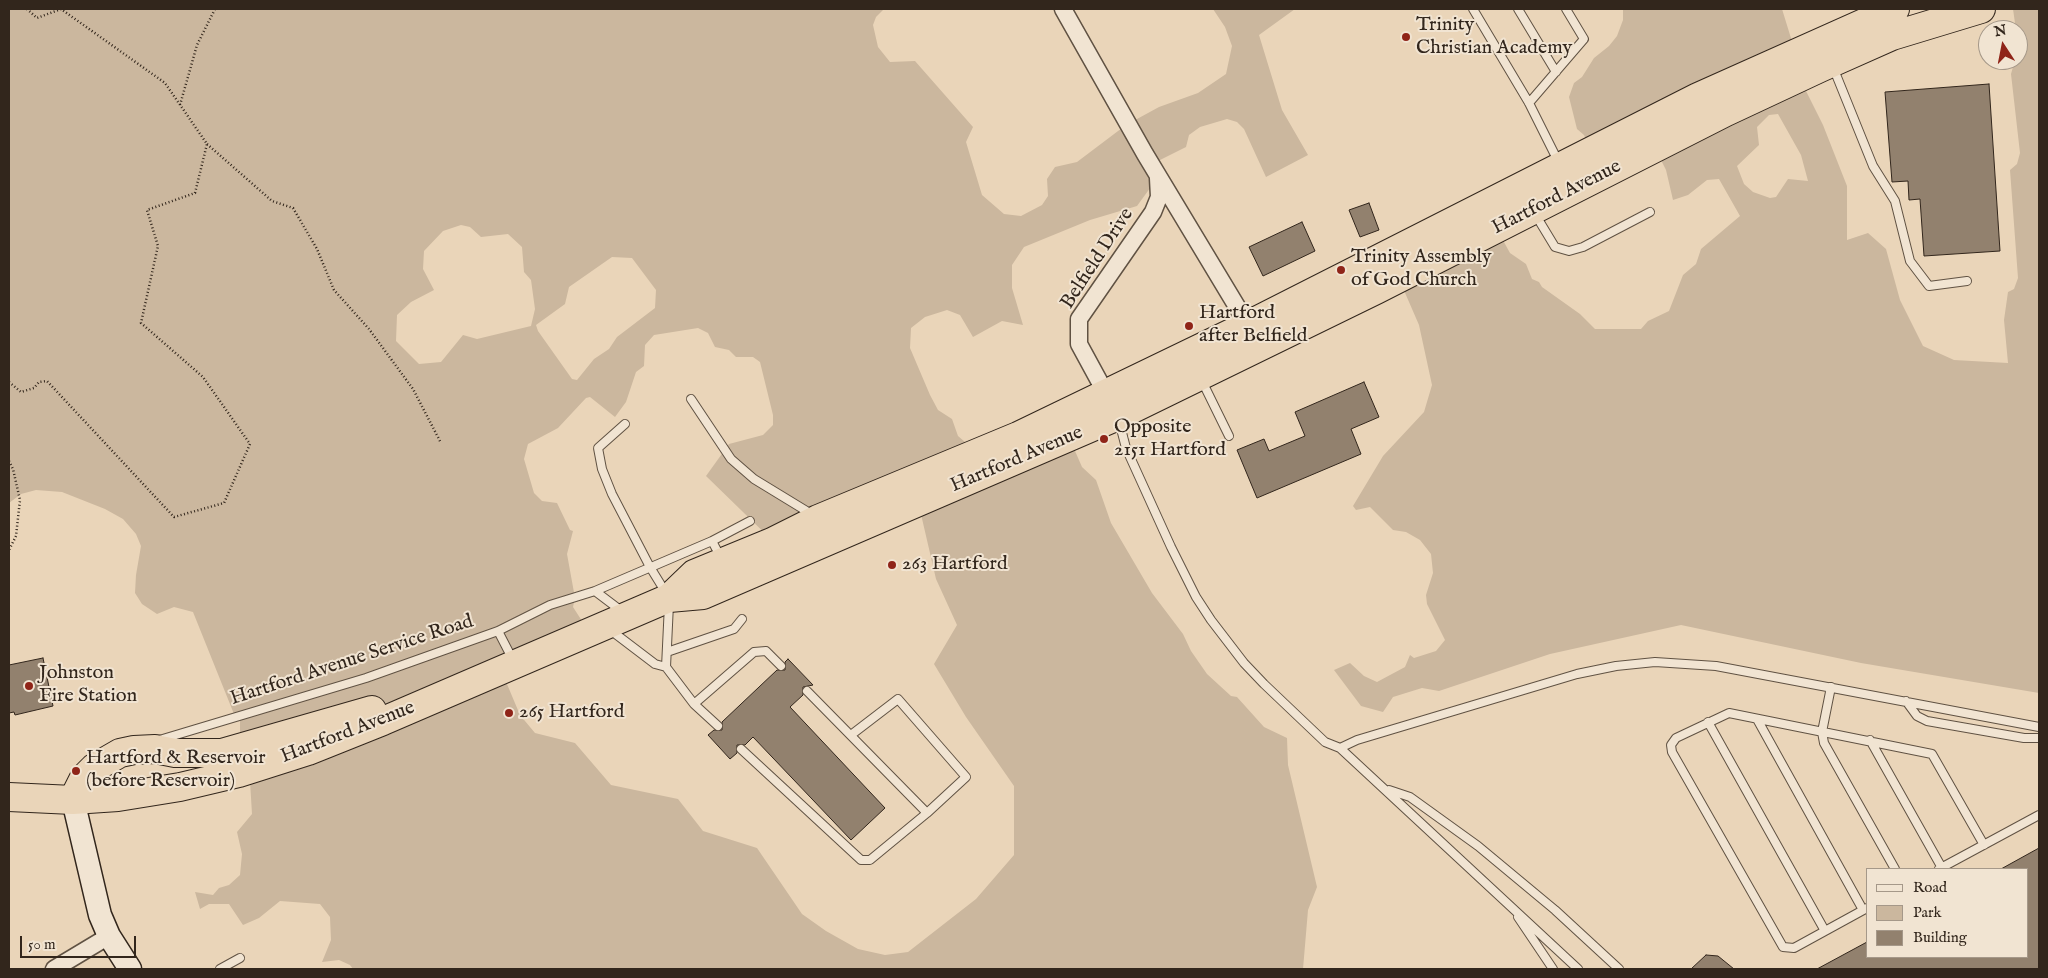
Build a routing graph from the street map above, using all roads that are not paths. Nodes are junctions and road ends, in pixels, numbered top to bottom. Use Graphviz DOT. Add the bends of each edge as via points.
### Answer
graph roads {
  1 [pos="1063,9"];
  2 [pos="1473,9"];
  3 [pos="1518,9"];
  4 [pos="1566,9"];
  5 [pos="1895,9"];
  6 [pos="1981,9"];
  7 [pos="1831,63"];
  8 [pos="1556,72"];
  9 [pos="1529,103"];
  10 [pos="1561,167"];
  11 [pos="1158,175"];
  12 [pos="1532,210"];
  13 [pos="1650,212"];
  14 [pos="1967,281"];
  15 [pos="1248,325"];
  16 [pos="1200,377"];
  17 [pos="691,399"];
  18 [pos="1112,405"];
  19 [pos="624,424"];
  20 [pos="1229,436"];
  21 [pos="818,519"];
  22 [pos="750,521"];
  23 [pos="718,551"];
  24 [pos="650,568"];
  25 [pos="595,591"];
  26 [pos="670,598"];
  27 [pos="742,619"];
  28 [pos="615,621"];
  29 [pos="498,630"];
  30 [pos="667,652"];
  31 [pos="515,664"];
  32 [pos="781,666"];
  33 [pos="666,667"];
  34 [pos="1831,687"];
  35 [pos="461,688"];
  36 [pos="807,691"];
  37 [pos="1906,701"];
  38 [pos="694,704"];
  39 [pos="1757,720"];
  40 [pos="1708,722"];
  41 [pos="718,726"];
  42 [pos="2039,727"];
  43 [pos="1822,732"];
  44 [pos="851,735"];
  45 [pos="2039,738"];
  46 [pos="1870,740"];
  47 [pos="1340,748"];
  48 [pos="741,749"];
  49 [pos="134,750"];
  50 [pos="1386,789"];
  51 [pos="9,797"];
  52 [pos="73,800"];
  53 [pos="927,813"];
  54 [pos="2039,815"];
  55 [pos="1984,845"];
  56 [pos="1894,868"];
  57 [pos="1940,868"];
  58 [pos="1943,868"];
  59 [pos="1513,909"];
  60 [pos="1865,909"];
  61 [pos="1825,931"];
  62 [pos="109,936"];
  63 [pos="240,958"];
  64 [pos="54,969"];
  65 [pos="130,969"];
  66 [pos="220,969"];
  67 [pos="1552,969"];
  68 [pos="1578,969"];
  69 [pos="1619,969"];
  1 -- 11 [label="street"];
  2 -- 9 [label="lane"];
  3 -- 8 [label="lane"];
  4 -- 8 [label="lane" via="1584,39"];
  5 -- 10 [label="highway, Hartford Avenue" via="1698,97"];
  6 -- 7 [label="highway, Hartford Avenue" via="1892,36"];
  7 -- 12 [label="highway, Hartford Avenue"];
  7 -- 14 [label="lane" via="1873,166 1895,201 1910,261 1929,286"];
  8 -- 9 [label="lane"];
  9 -- 10 [label="lane"];
  10 -- 15 [label="highway, Hartford Avenue"];
  11 -- 15 [label="street"];
  11 -- 18 [label="street, Belfield Drive" via="1159,197 1153,212 1079,319 1078,344"];
  12 -- 13 [label="lane" via="1555,247 1569,251"];
  12 -- 16 [label="highway, Hartford Avenue"];
  15 -- 18 [label="highway, Hartford Avenue"];
  16 -- 18 [label="highway, Hartford Avenue"];
  16 -- 20 [label="lane"];
  17 -- 21 [label="lane" via="731,459 754,479"];
  18 -- 21 [label="highway, Hartford Avenue" via="1018,436"];
  18 -- 26 [label="highway, Hartford Avenue" via="704,595"];
  18 -- 47 [label="lane" via="1126,448 1183,572 1211,620 1264,684 1325,742"];
  19 -- 24 [label="lane" via="598,448 612,494"];
  21 -- 23 [label="highway, Hartford Avenue" via="772,542"];
  22 -- 23 [label="lane, Hartford Avenue Service Road"];
  23 -- 24 [label="lane, Hartford Avenue Service Road"];
  23 -- 26 [label="highway, Hartford Avenue"];
  24 -- 25 [label="lane, Hartford Avenue Service Road"];
  24 -- 26 [label="lane"];
  25 -- 28 [label="lane" via="619,606"];
  25 -- 29 [label="lane, Hartford Avenue Service Road" via="550,605"];
  26 -- 28 [label="highway, Hartford Avenue"];
  26 -- 30 [label="lane"];
  27 -- 30 [label="lane" via="734,629"];
  28 -- 31 [label="highway, Hartford Avenue"];
  28 -- 33 [label="lane" via="655,664"];
  29 -- 31 [label="lane"];
  29 -- 49 [label="lane, Hartford Avenue Service Road" via="366,678 171,735"];
  30 -- 33 [label="lane"];
  31 -- 35 [label="highway, Hartford Avenue"];
  32 -- 38 [label="lane" via="766,650 754,652"];
  33 -- 38 [label="lane"];
  34 -- 37 [label="lane"];
  34 -- 43 [label="lane"];
  34 -- 47 [label="lane" via="1695,664 1630,664 1561,678"];
  35 -- 49 [label="highway" via="326,722 222,753 200,755 155,749"];
  35 -- 52 [label="highway, Hartford Avenue" via="308,751 239,773 180,787"];
  36 -- 44 [label="lane"];
  37 -- 42 [label="lane"];
  37 -- 45 [label="lane" via="1917,716 1927,721"];
  38 -- 41 [label="lane"];
  39 -- 40 [label="lane" via="1729,713"];
  39 -- 43 [label="lane"];
  39 -- 60 [label="lane"];
  40 -- 61 [label="lane"];
  40 -- 61 [label="lane" via="1676,738 1671,745 1672,752 1783,948 1794,948"];
  43 -- 46 [label="lane"];
  43 -- 56 [label="lane" via="1824,743"];
  44 -- 53 [label="lane"];
  44 -- 53 [label="lane" via="898,699 966,777"];
  46 -- 55 [label="lane" via="1932,754"];
  46 -- 57 [label="lane"];
  47 -- 50 [label="lane"];
  48 -- 53 [label="lane" via="861,860 870,860"];
  49 -- 52 [label="highway" via="94,768 84,778"];
  50 -- 59 [label="lane"];
  50 -- 69 [label="lane" via="1410,797 1478,846"];
  51 -- 52 [label="highway, Hartford Avenue"];
  52 -- 62 [label="street" via="100,915"];
  54 -- 55 [label="lane"];
  55 -- 58 [label="lane"];
  59 -- 67 [label="lane"];
  59 -- 68 [label="lane"];
  60 -- 61 [label="lane"];
  62 -- 64 [label="street"];
  62 -- 65 [label="street"];
  63 -- 66 [label="lane"];
}
